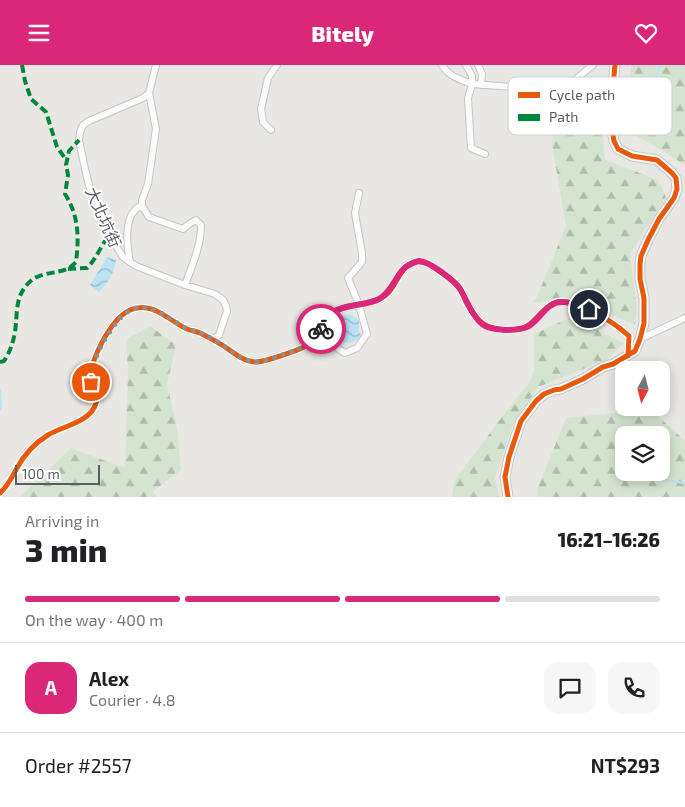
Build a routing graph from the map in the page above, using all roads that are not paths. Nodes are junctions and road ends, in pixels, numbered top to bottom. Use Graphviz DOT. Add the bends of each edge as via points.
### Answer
graph roads {
  1 [pos="156,65"];
  2 [pos="277,65"];
  3 [pos="442,65"];
  4 [pos="466,65"];
  5 [pos="478,65"];
  6 [pos="593,65"];
  7 [pos="578,77"];
  8 [pos="472,84"];
  9 [pos="481,85"];
  10 [pos="508,87"];
  11 [pos="149,93"];
  12 [pos="270,130"];
  13 [pos="613,135"];
  14 [pos="485,154"];
  15 [pos="359,193"];
  16 [pos="142,205"];
  17 [pos="130,262"];
  18 [pos="185,285"];
  19 [pos="359,305"];
  20 [pos="685,317"];
  21 [pos="317,336"];
  22 [pos="640,339"];
  23 [pos="212,340"];
  24 [pos="628,356"];
  25 [pos="0,493"];
  26 [pos="508,497"];
  1 -- 11 [label="street"];
  2 -- 12 [label="street" via="268,79 261,109 263,122"];
  3 -- 8 [label="street" via="446,72"];
  4 -- 8 [label="street"];
  5 -- 9 [label="street" via="482,74"];
  6 -- 7 [label="street"];
  8 -- 9 [label="street"];
  8 -- 14 [label="street" via="468,98 472,148"];
  9 -- 10 [label="street"];
  11 -- 16 [label="street" via="156,129"];
  11 -- 17 [label="street, 大北坑街" via="83,125 79,140 90,189 114,241 123,257"];
  13 -- 22 [label="street" via="618,149 632,156 657,160 676,178 674,198 655,226 641,256 640,279 645,309"];
  15 -- 19 [label="street" via="355,213 362,262 348,279"];
  16 -- 17 [label="street" via="134,211 129,224 127,247"];
  16 -- 18 [label="street" via="149,217 183,229 196,220 202,225"];
  17 -- 18 [label="street, 大北坑街"];
  18 -- 23 [label="street, 大北坑街" via="215,294 226,306 219,335"];
  19 -- 21 [label="street" via="332,312"];
  19 -- 21 [label="street" via="367,334 357,348 345,353"];
  19 -- 24 [label="street" via="389,292 406,265 419,261 430,264 459,287 473,313 490,328 526,328 556,302 565,301 589,309 619,327 629,336"];
  20 -- 22 [label="street"];
  21 -- 23 [label="street" via="305,347 256,362"];
  22 -- 24 [label="street" via="635,351"];
  23 -- 25 [label="street" via="148,308 132,309 124,314 95,359 91,382 96,403 91,412 80,421 48,435 27,452"];
  24 -- 26 [label="street" via="584,379 544,394 536,401 521,421 509,457 505,477"];
}
